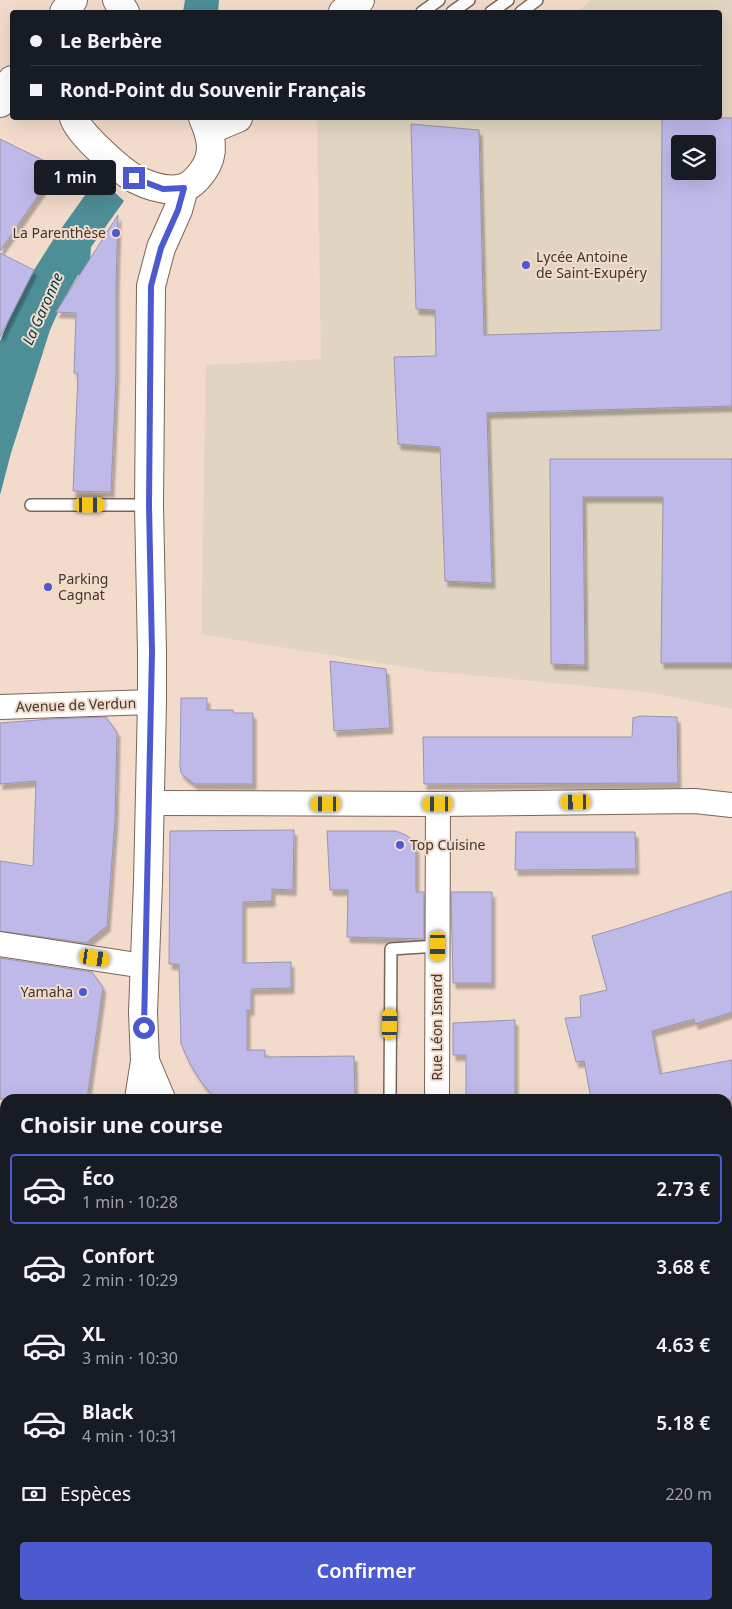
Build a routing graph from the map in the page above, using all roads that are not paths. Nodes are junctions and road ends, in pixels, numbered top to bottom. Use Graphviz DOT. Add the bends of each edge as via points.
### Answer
graph roads {
  1 [pos="360,0"];
  2 [pos="439,0"];
  3 [pos="469,0"];
  4 [pos="508,0"];
  5 [pos="537,0"];
  6 [pos="346,10"];
  7 [pos="425,10"];
  8 [pos="455,10"];
  9 [pos="494,10"];
  10 [pos="524,10"];
  11 [pos="10,84"];
  12 [pos="0,105"];
  13 [pos="75,120"];
  14 [pos="227,120"];
  15 [pos="206,124"];
  16 [pos="184,188"];
  17 [pos="31,505"];
  18 [pos="149,505"];
  19 [pos="152,702"];
  20 [pos="0,707"];
  21 [pos="149,803"];
  22 [pos="438,804"];
  23 [pos="732,805"];
  24 [pos="0,944"];
  25 [pos="438,946"];
  26 [pos="144,966"];
  27 [pos="145,1061"];
  28 [pos="140,1094"];
  29 [pos="159,1094"];
  30 [pos="390,1094"];
  31 [pos="437,1094"];
  1 -- 6 [label="main road"];
  2 -- 7 [label="lane"];
  3 -- 8 [label="lane"];
  4 -- 9 [label="lane"];
  5 -- 10 [label="lane"];
  11 -- 12 [label="main road"];
  13 -- 16 [label="main road" via="103,153 134,178 163,189"];
  14 -- 15 [label="main road"];
  15 -- 16 [label="main road" via="212,149 207,166 197,180"];
  16 -- 18 [label="main road" via="161,248 151,286"];
  17 -- 18 [label="lane"];
  18 -- 19 [label="main road"];
  19 -- 20 [label="street, Avenue de Verdun"];
  19 -- 21 [label="main road"];
  21 -- 22 [label="street"];
  21 -- 26 [label="main road"];
  22 -- 23 [label="street" via="695,801"];
  22 -- 25 [label="street, Rue Léon Isnard"];
  24 -- 26 [label="street"];
  25 -- 30 [label="lane" via="391,949"];
  25 -- 31 [label="street, Rue Léon Isnard"];
  26 -- 27 [label="main road"];
  27 -- 28 [label="main road"];
  27 -- 29 [label="main road"];
}
